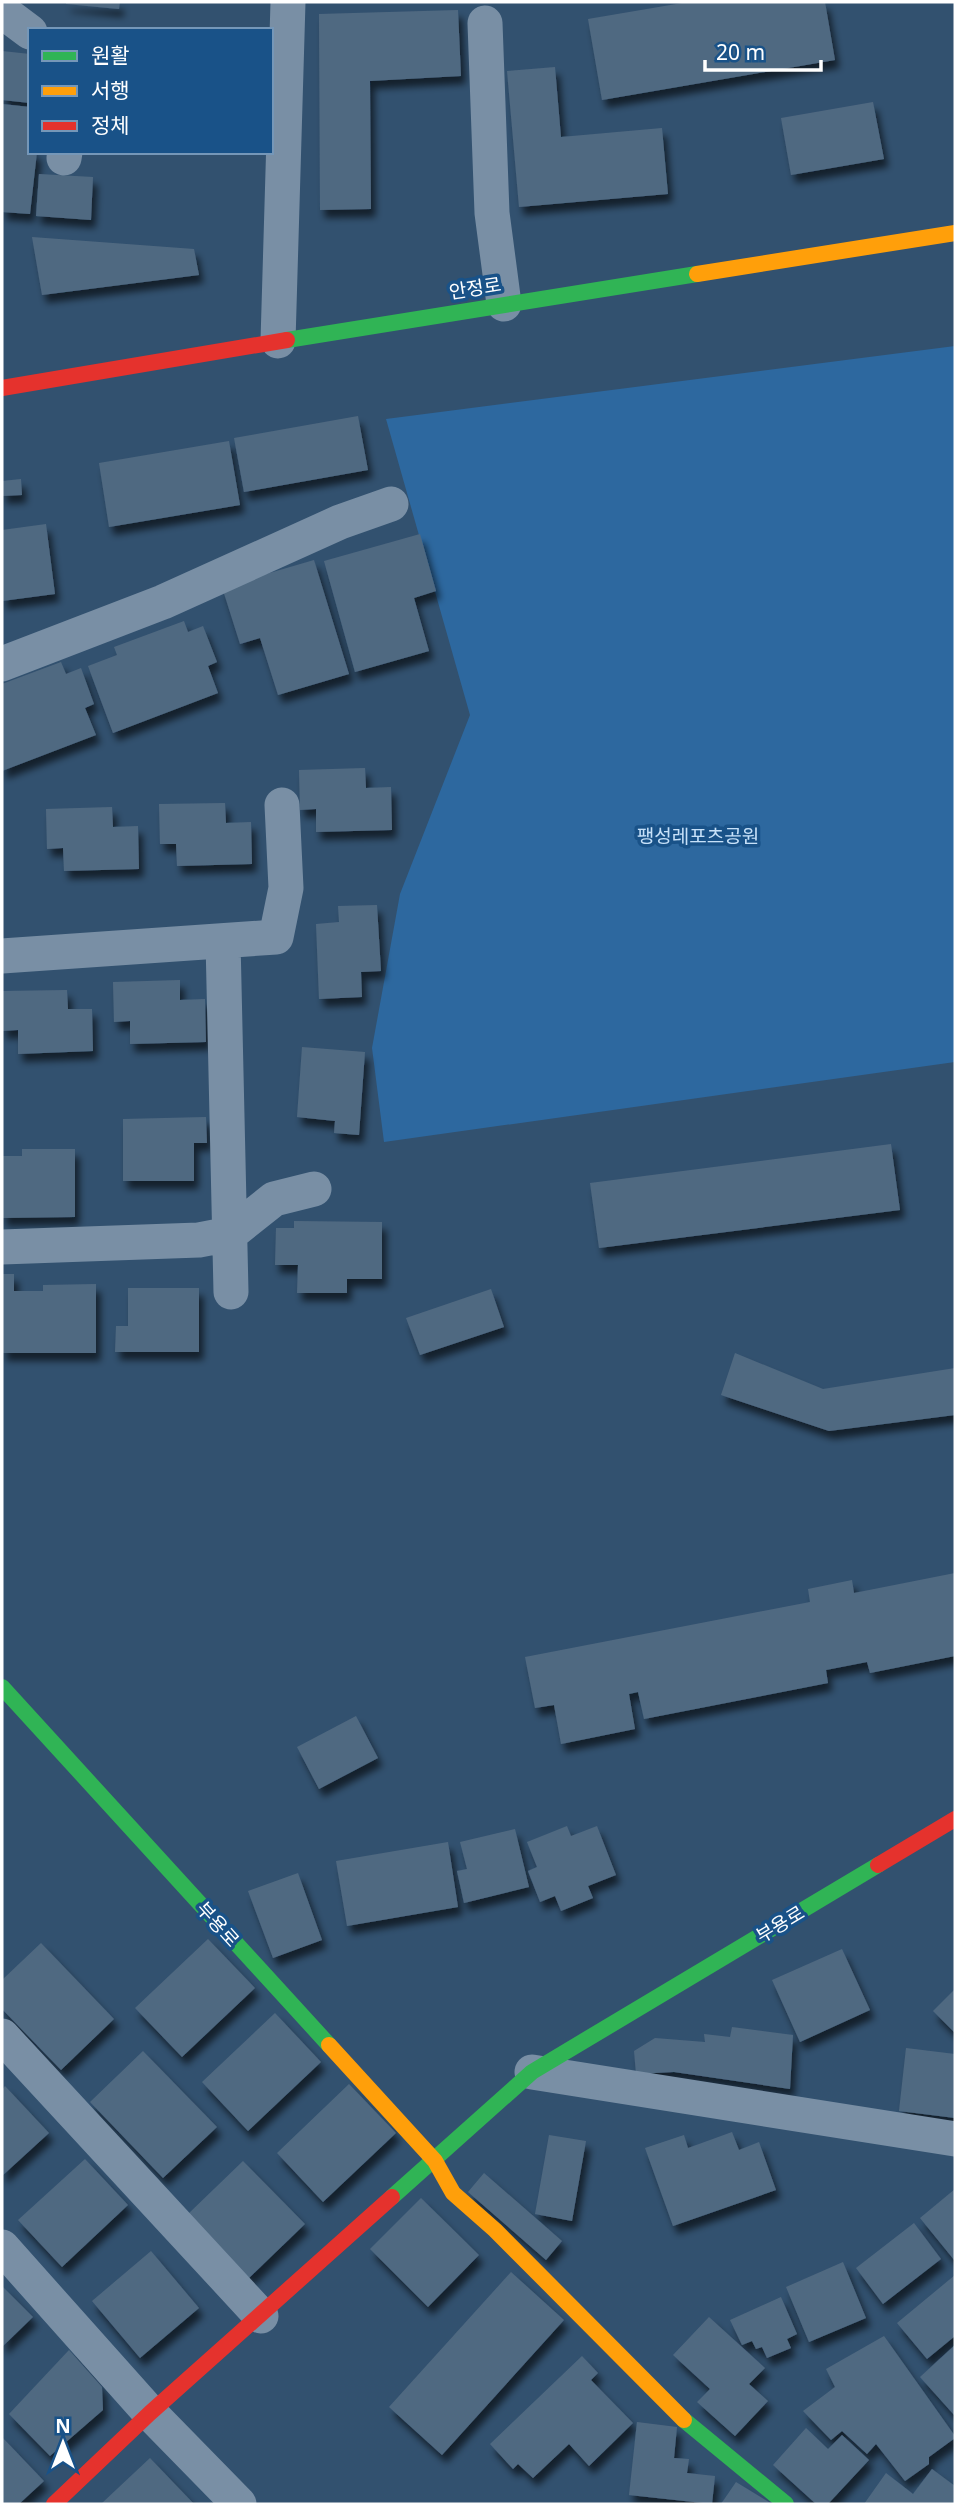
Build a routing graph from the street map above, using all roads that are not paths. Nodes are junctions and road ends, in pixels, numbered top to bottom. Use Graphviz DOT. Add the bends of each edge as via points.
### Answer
graph roads {
  1 [pos="288,2"];
  2 [pos="2,11"];
  3 [pos="485,23"];
  4 [pos="28,30"];
  5 [pos="955,233"];
  6 [pos="504,304"];
  7 [pos="278,341"];
  8 [pos="2,388"];
  9 [pos="391,503"];
  10 [pos="2,664"];
  11 [pos="282,805"];
  12 [pos="223,941"];
  13 [pos="2,956"];
  14 [pos="314,1189"];
  15 [pos="230,1234"];
  16 [pos="2,1247"];
  17 [pos="231,1292"];
  18 [pos="2,1687"];
  19 [pos="955,1819"];
  20 [pos="2,2036"];
  21 [pos="532,2072"];
  22 [pos="955,2139"];
  23 [pos="435,2161"];
  24 [pos="2,2247"];
  25 [pos="261,2316"];
  26 [pos="150,2413"];
  27 [pos="54,2504"];
  28 [pos="239,2504"];
  29 [pos="786,2504"];
  1 -- 7 [label="street"];
  2 -- 4 [label="street"];
  3 -- 6 [label="street" via="492,213"];
  5 -- 6 [label="street, 안정로"];
  6 -- 7 [label="street, 안정로"];
  7 -- 8 [label="street, 안정로"];
  9 -- 10 [label="street" via="163,602"];
  11 -- 12 [label="street" via="286,888 276,937"];
  12 -- 13 [label="street"];
  12 -- 15 [label="street"];
  14 -- 15 [label="street" via="274,1199"];
  15 -- 16 [label="street" via="199,1240"];
  15 -- 17 [label="street"];
  18 -- 23 [label="street, 부용로"];
  19 -- 21 [label="street, 부용로"];
  20 -- 25 [label="street"];
  21 -- 22 [label="street"];
  21 -- 23 [label="street, 부용로"];
  23 -- 25 [label="street, 부용로"];
  23 -- 29 [label="street" via="453,2193 680,2416"];
  24 -- 26 [label="street"];
  25 -- 26 [label="street, 부용로"];
  26 -- 27 [label="street, 부용로"];
  26 -- 28 [label="street"];
}
